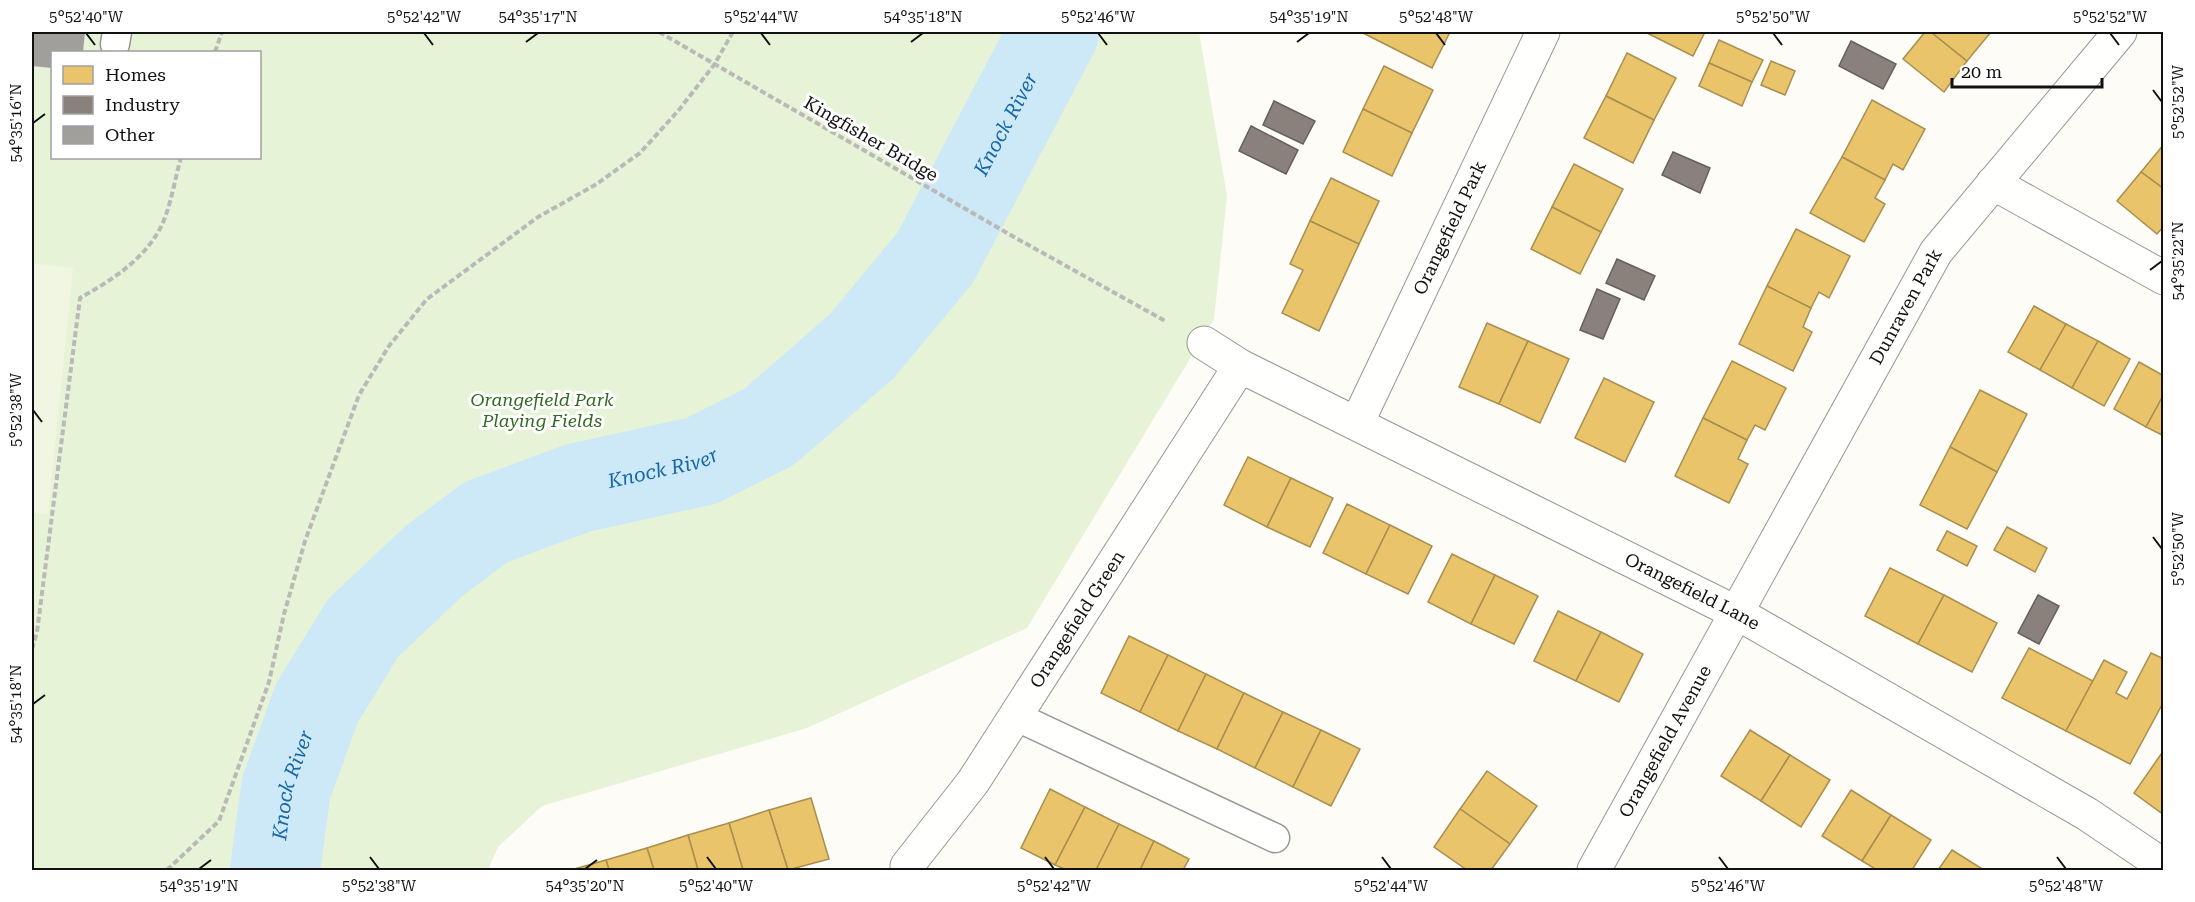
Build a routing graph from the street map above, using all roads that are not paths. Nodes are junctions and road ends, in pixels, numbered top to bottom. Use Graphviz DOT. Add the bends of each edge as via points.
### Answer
graph roads {
  1 [pos="1543,32"];
  2 [pos="2120,32"];
  3 [pos="1993,183"];
  4 [pos="2163,278"];
  5 [pos="1204,343"];
  6 [pos="1240,366"];
  7 [pos="1357,423"];
  8 [pos="1737,613"];
  9 [pos="1015,716"];
  10 [pos="1275,838"];
  11 [pos="907,866"];
  12 [pos="2163,866"];
  13 [pos="1594,870"];
  1 -- 7 [label="street, Orangefield Park"];
  2 -- 3 [label="street, Dunraven Park"];
  3 -- 4 [label="street"];
  3 -- 8 [label="street, Dunraven Park" via="1936,252"];
  5 -- 6 [label="street, Orangefield Lane"];
  6 -- 7 [label="street, Orangefield Lane"];
  6 -- 9 [label="street, Orangefield Green"];
  7 -- 8 [label="street, Orangefield Lane"];
  8 -- 12 [label="street, Orangefield Lane" via="2087,814"];
  8 -- 13 [label="street, Orangefield Avenue"];
  9 -- 10 [label="lane"];
  9 -- 11 [label="street, Orangefield Green" via="972,782"];
}
